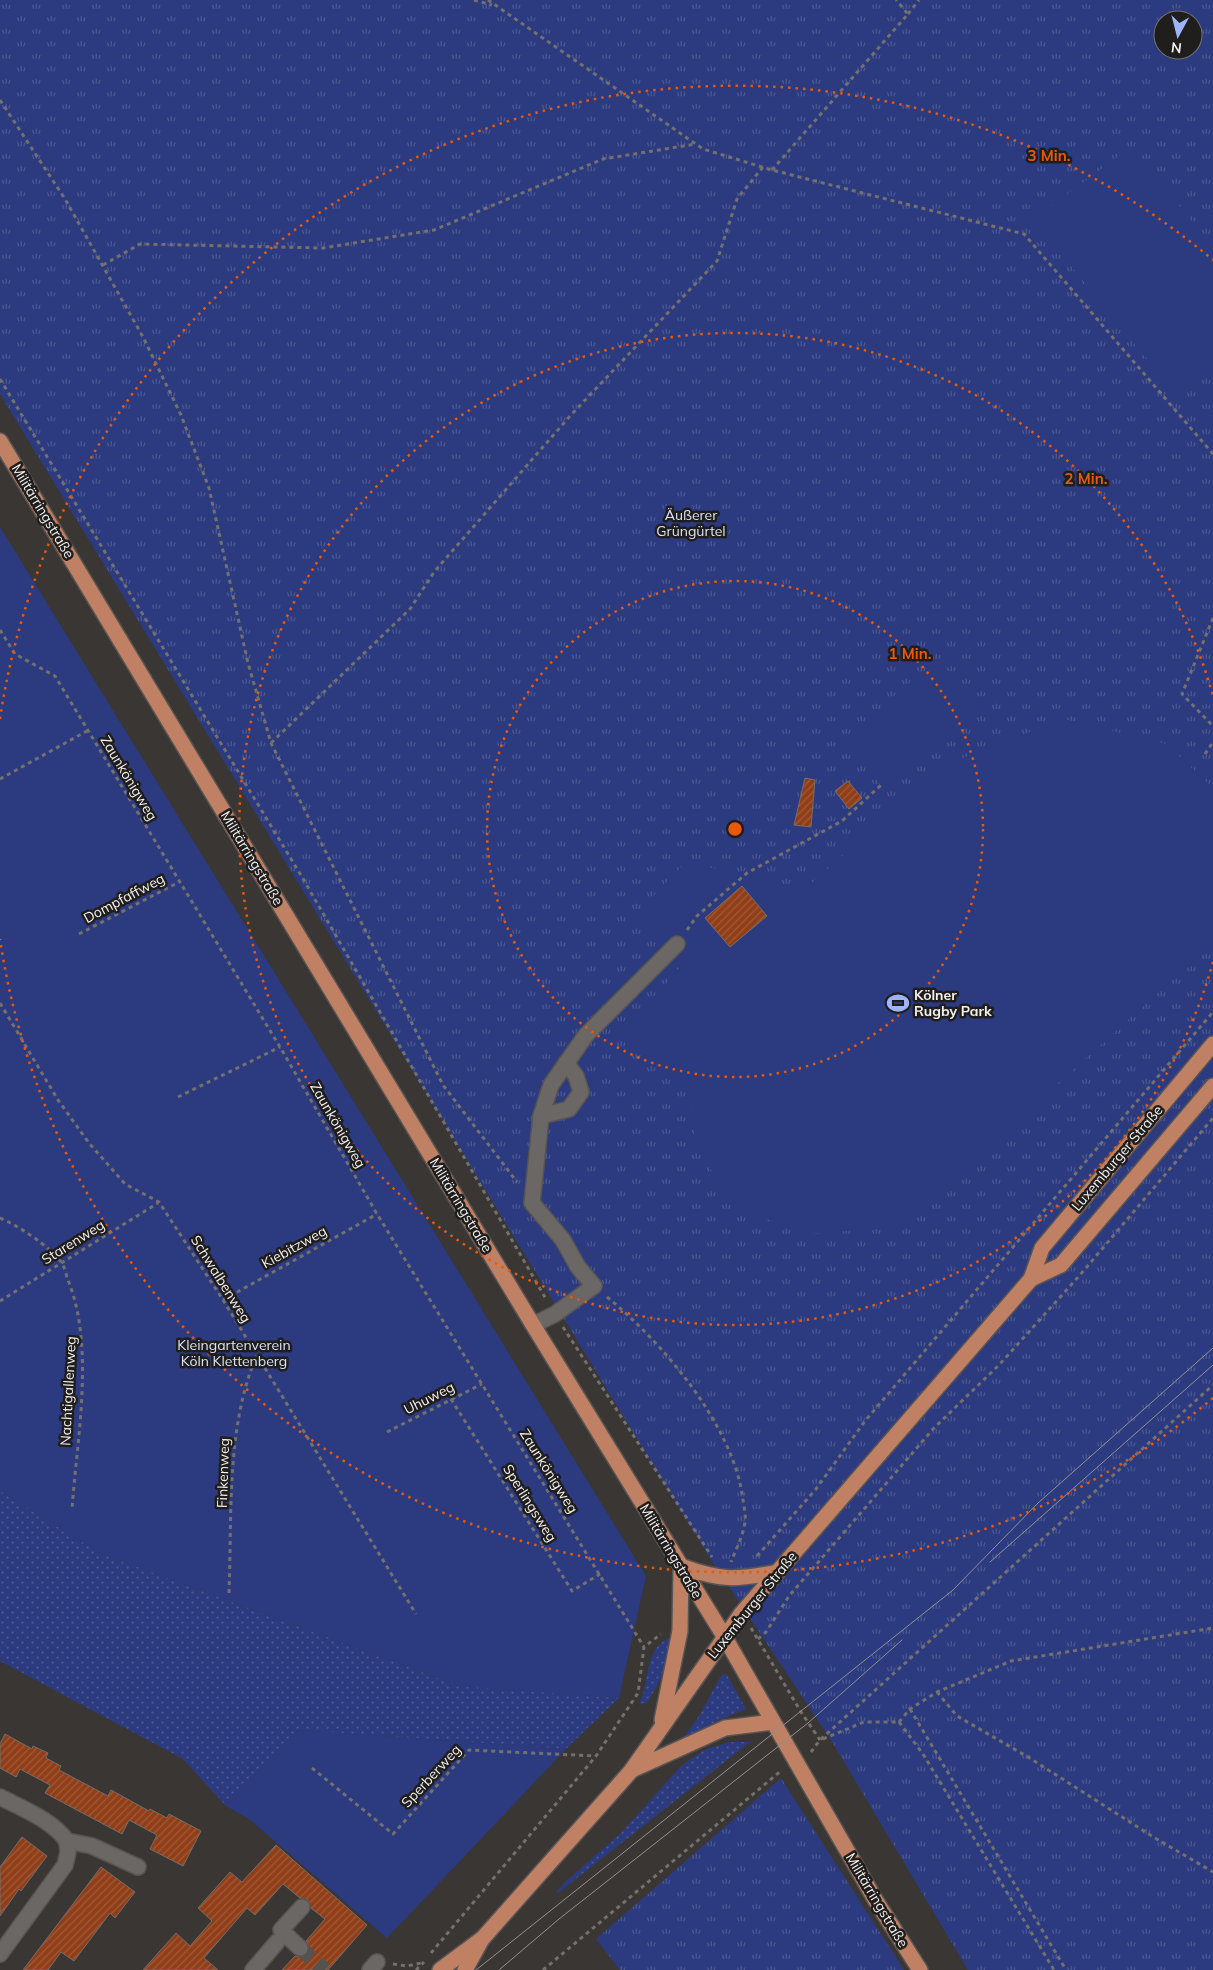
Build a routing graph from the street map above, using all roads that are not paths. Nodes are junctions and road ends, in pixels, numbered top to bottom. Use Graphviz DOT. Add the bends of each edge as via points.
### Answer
graph roads {
  1 [pos="0,441"];
  2 [pos="677,944"];
  3 [pos="1213,1044"];
  4 [pos="566,1063"];
  5 [pos="1213,1086"];
  6 [pos="541,1116"];
  7 [pos="1030,1279"];
  8 [pos="533,1325"];
  9 [pos="681,1566"];
  10 [pos="778,1572"];
  11 [pos="724,1636"];
  12 [pos="773,1722"];
  13 [pos="660,1730"];
  14 [pos="630,1771"];
  15 [pos="0,1797"];
  16 [pos="67,1841"];
  17 [pos="138,1867"];
  18 [pos="302,1907"];
  19 [pos="482,1938"];
  20 [pos="277,1942"];
  21 [pos="300,1948"];
  22 [pos="0,1954"];
  23 [pos="253,1970"];
  24 [pos="440,1970"];
  25 [pos="465,1970"];
  26 [pos="920,1970"];
  1 -- 8 [label="main road, Militärringstraße"];
  2 -- 4 [label="street" via="586,1035"];
  3 -- 7 [label="main road, Luxemburger Straße" via="1042,1248"];
  4 -- 6 [label="street" via="551,1085"];
  4 -- 6 [label="street" via="576,1076 581,1092 569,1109"];
  5 -- 7 [label="main road, Luxemburger Straße" via="1061,1265"];
  6 -- 8 [label="street" via="532,1203 563,1240 578,1267 594,1286"];
  7 -- 10 [label="main road, Luxemburger Straße"];
  8 -- 9 [label="main road, Militärringstraße"];
  9 -- 10 [label="main road" via="726,1579"];
  9 -- 11 [label="main road, Militärringstraße"];
  9 -- 13 [label="main road" via="680,1631"];
  10 -- 11 [label="main road, Luxemburger Straße"];
  11 -- 12 [label="main road, Militärringstraße"];
  11 -- 13 [label="main road, Luxemburger Straße"];
  12 -- 14 [label="main road" via="725,1728"];
  12 -- 26 [label="main road, Militärringstraße" via="876,1902"];
  13 -- 14 [label="main road, Luxemburger Straße"];
  14 -- 19 [label="main road, Luxemburger Straße"];
  15 -- 16 [label="street" via="48,1823"];
  16 -- 17 [label="street" via="92,1846"];
  16 -- 22 [label="street" via="65,1865"];
  18 -- 21 [label="street" via="281,1930"];
  19 -- 24 [label="main road, Luxemburger Straße"];
  19 -- 25 [label="main road, Luxemburger Straße"];
  20 -- 23 [label="street"];
}
